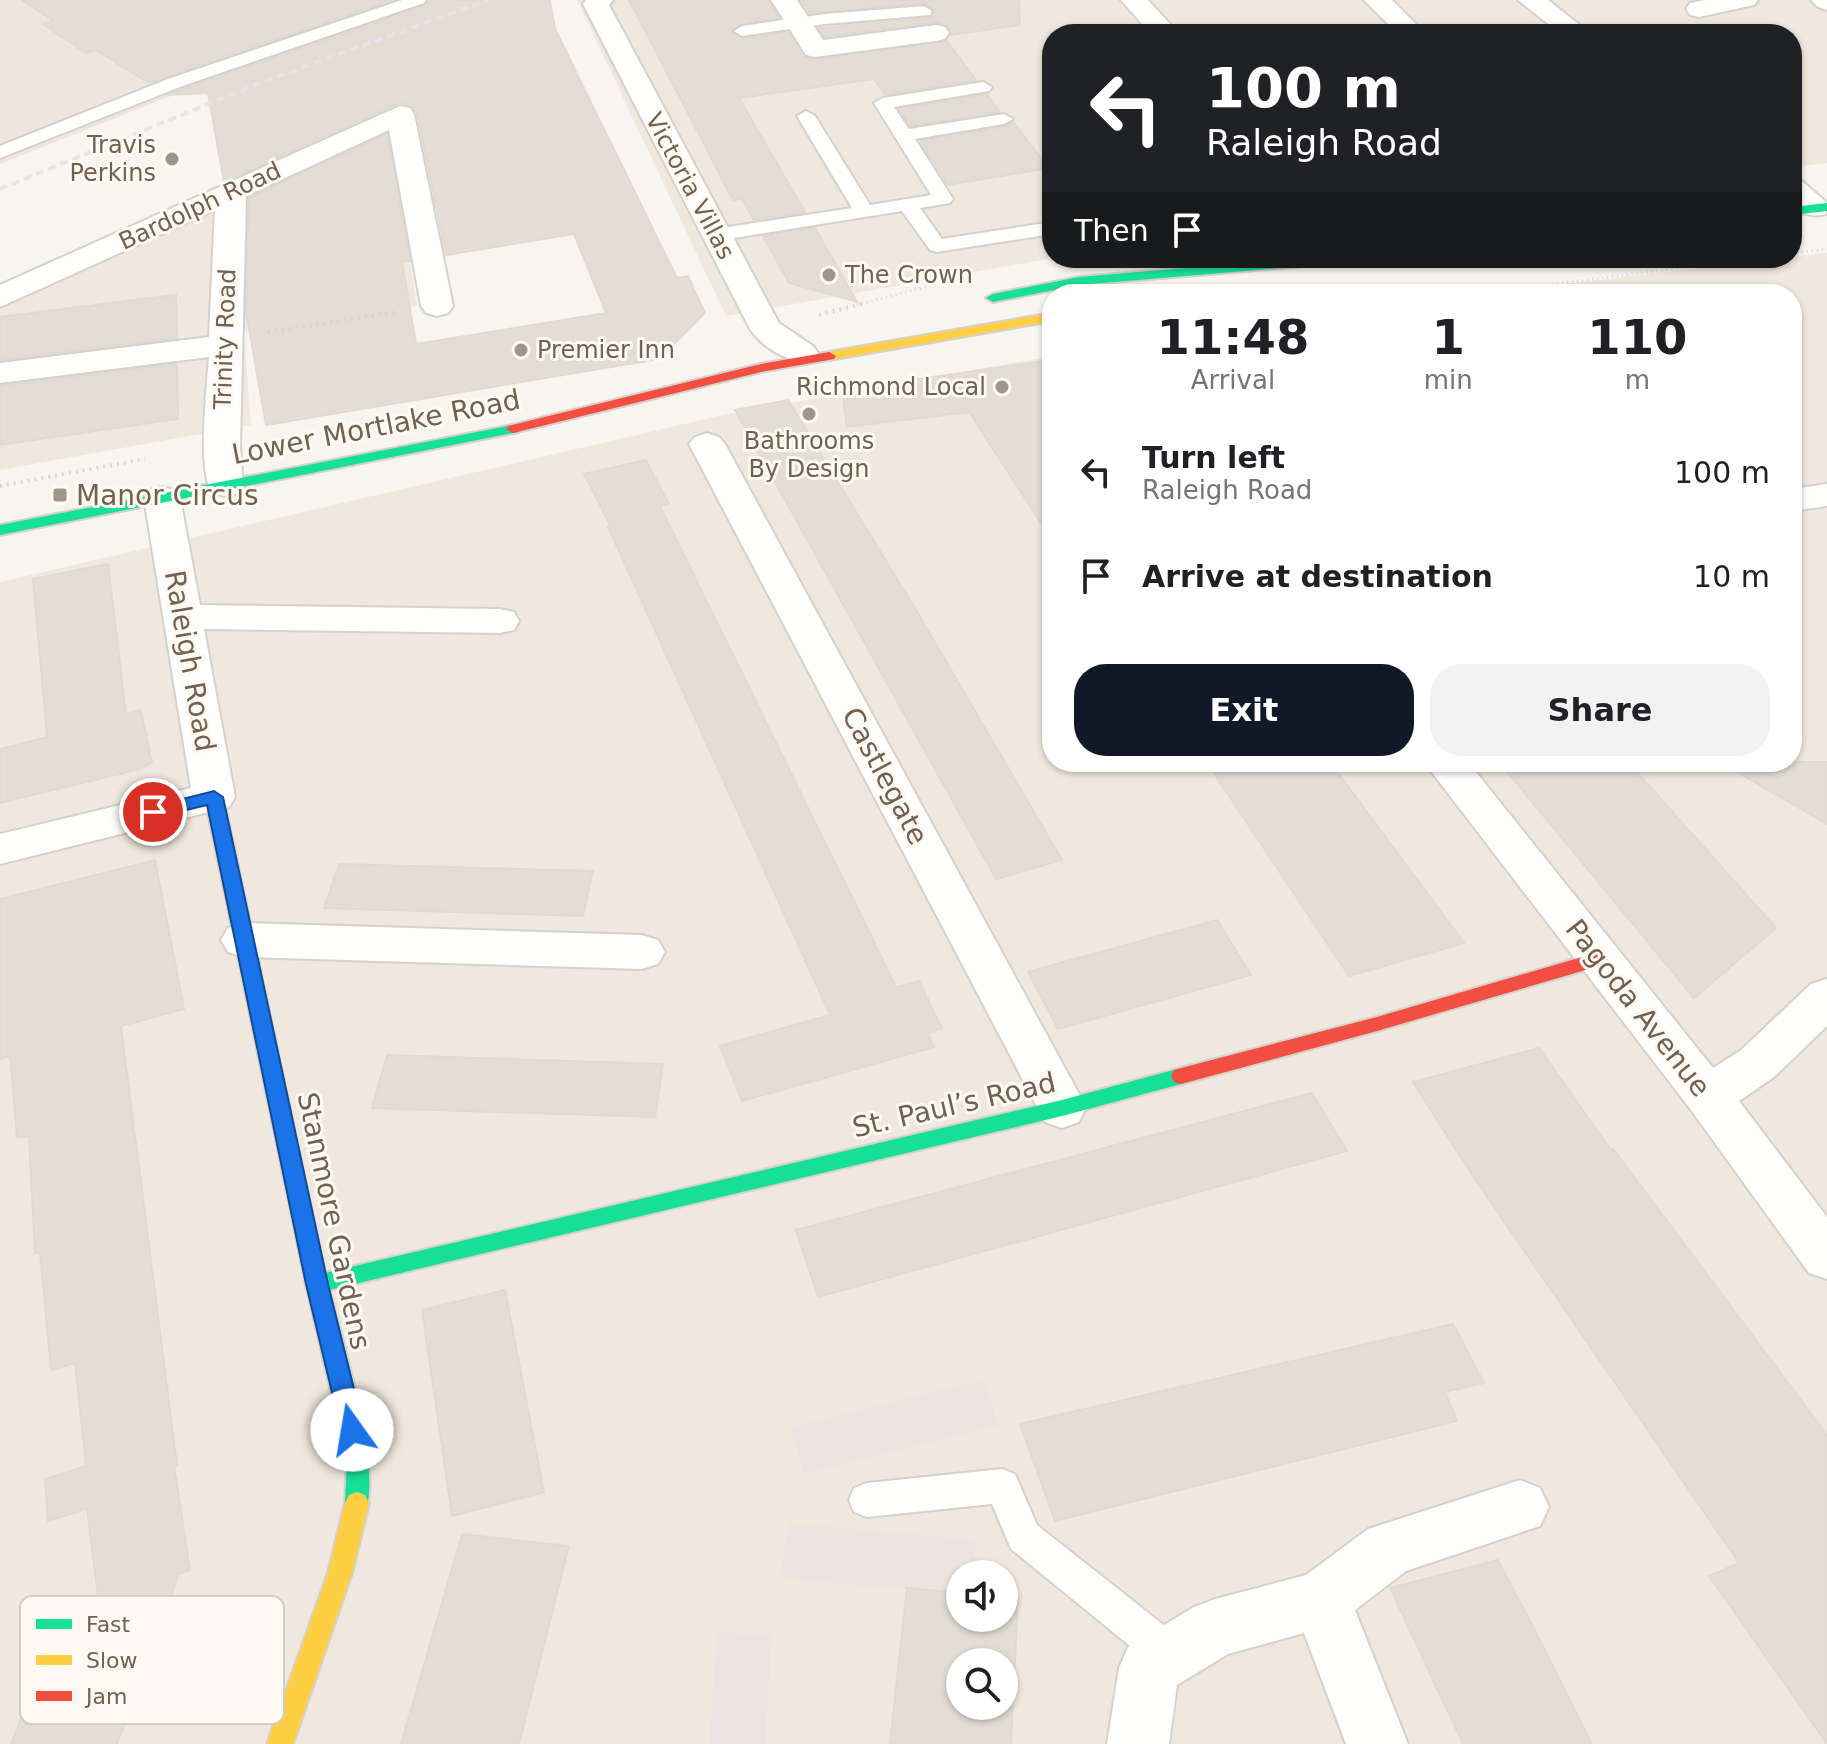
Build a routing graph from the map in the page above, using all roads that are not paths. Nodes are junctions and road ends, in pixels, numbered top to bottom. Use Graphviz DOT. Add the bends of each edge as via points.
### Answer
graph roads {
  1 [pos="418,0"];
  2 [pos="784,0"];
  3 [pos="1134,0"];
  4 [pos="1377,0"];
  5 [pos="1531,0"];
  6 [pos="1745,0"];
  7 [pos="598,2"];
  8 [pos="1699,9"];
  9 [pos="930,22"];
  10 [pos="799,24"];
  11 [pos="1157,24"];
  12 [pos="1402,24"];
  13 [pos="1564,24"];
  14 [pos="742,31"];
  15 [pos="983,87"];
  16 [pos="806,116"];
  17 [pos="1004,119"];
  18 [pos="902,136"];
  19 [pos="0,152"];
  20 [pos="231,192"];
  21 [pos="907,204"];
  22 [pos="864,211"];
  23 [pos="1042,230"];
  24 [pos="715,235"];
  25 [pos="1239,268"];
  26 [pos="1293,268"];
  27 [pos="1064,284"];
  28 [pos="1219,284"];
  29 [pos="1042,288"];
  30 [pos="0,297"];
  31 [pos="974,302"];
  32 [pos="437,306"];
  33 [pos="1042,319"];
  34 [pos="871,329"];
  35 [pos="224,342"];
  36 [pos="801,353"];
  37 [pos="761,368"];
  38 [pos="0,373"];
  39 [pos="707,444"];
  40 [pos="225,485"];
  41 [pos="1827,495"];
  42 [pos="162,498"];
  43 [pos="1802,499"];
  44 [pos="0,530"];
  45 [pos="183,617"];
  46 [pos="500,621"];
  47 [pos="1453,772"];
  48 [pos="214,797"];
  49 [pos="0,849"];
  50 [pos="244,940"];
  51 [pos="642,952"];
  52 [pos="1599,959"];
  53 [pos="1827,997"];
  54 [pos="1708,1096"];
  55 [pos="1062,1108"];
  56 [pos="1827,1257"];
  57 [pos="317,1284"];
  58 [pos="867,1500"];
  59 [pos="1520,1507"];
  60 [pos="1321,1600"];
  61 [pos="1171,1655"];
  62 [pos="280,1744"];
  63 [pos="1138,1744"];
  64 [pos="1377,1744"];
  1 -- 19 [label="lane" via="174,83"];
  2 -- 10 [label="street"];
  3 -- 11 [label="street"];
  4 -- 12 [label="street"];
  5 -- 13 [label="street"];
  6 -- 8 [label="street"];
  7 -- 24 [label="street, Victoria Villas"];
  9 -- 10 [label="street" via="815,49"];
  10 -- 14 [label="lane"];
  15 -- 18 [label="lane" via="883,103"];
  16 -- 22 [label="lane"];
  17 -- 18 [label="lane"];
  18 -- 21 [label="lane" via="943,199"];
  20 -- 30 [label="street, Bardolph Road"];
  20 -- 32 [label="street, Bardolph Road" via="400,114"];
  20 -- 35 [label="street, Trinity Road"];
  21 -- 22 [label="lane"];
  21 -- 23 [label="lane" via="937,246"];
  22 -- 24 [label="lane"];
  24 -- 36 [label="street, Victoria Villas" via="766,329"];
  25 -- 27 [label="main road"];
  26 -- 28 [label="main road"];
  29 -- 31 [label="main road"];
  33 -- 37 [label="main road, Lower Mortlake Road"];
  34 -- 36 [label="main road, Lower Mortlake Road"];
  35 -- 38 [label="street"];
  35 -- 40 [label="street, Trinity Road"];
  36 -- 37 [label="main road, Lower Mortlake Road"];
  37 -- 40 [label="main road, Lower Mortlake Road" via="580,414"];
  39 -- 55 [label="street, Castlegate"];
  40 -- 42 [label="main road, Lower Mortlake Road"];
  41 -- 43 [label="street"];
  42 -- 44 [label="main road, Lower Mortlake Road"];
  42 -- 45 [label="street, Raleigh Road"];
  45 -- 46 [label="street"];
  45 -- 48 [label="street, Raleigh Road"];
  47 -- 52 [label="street, Pagoda Avenue"];
  48 -- 49 [label="street"];
  48 -- 50 [label="main road, Stanmore Gardens"];
  50 -- 51 [label="street"];
  50 -- 57 [label="main road, Stanmore Gardens"];
  52 -- 54 [label="street, Pagoda Avenue"];
  52 -- 55 [label="main road, St. Paul’s Road"];
  53 -- 54 [label="street" via="1757,1064"];
  54 -- 56 [label="street, Pagoda Avenue"];
  55 -- 57 [label="main road, St. Paul’s Road"];
  57 -- 62 [label="main road, Stanmore Gardens" via="359,1460 357,1513"];
  58 -- 61 [label="lane" via="1002,1486 1024,1537"];
  59 -- 60 [label="street" via="1389,1549"];
  60 -- 61 [label="street" via="1215,1628"];
  60 -- 64 [label="street"];
  61 -- 63 [label="street" via="1149,1668"];
}
